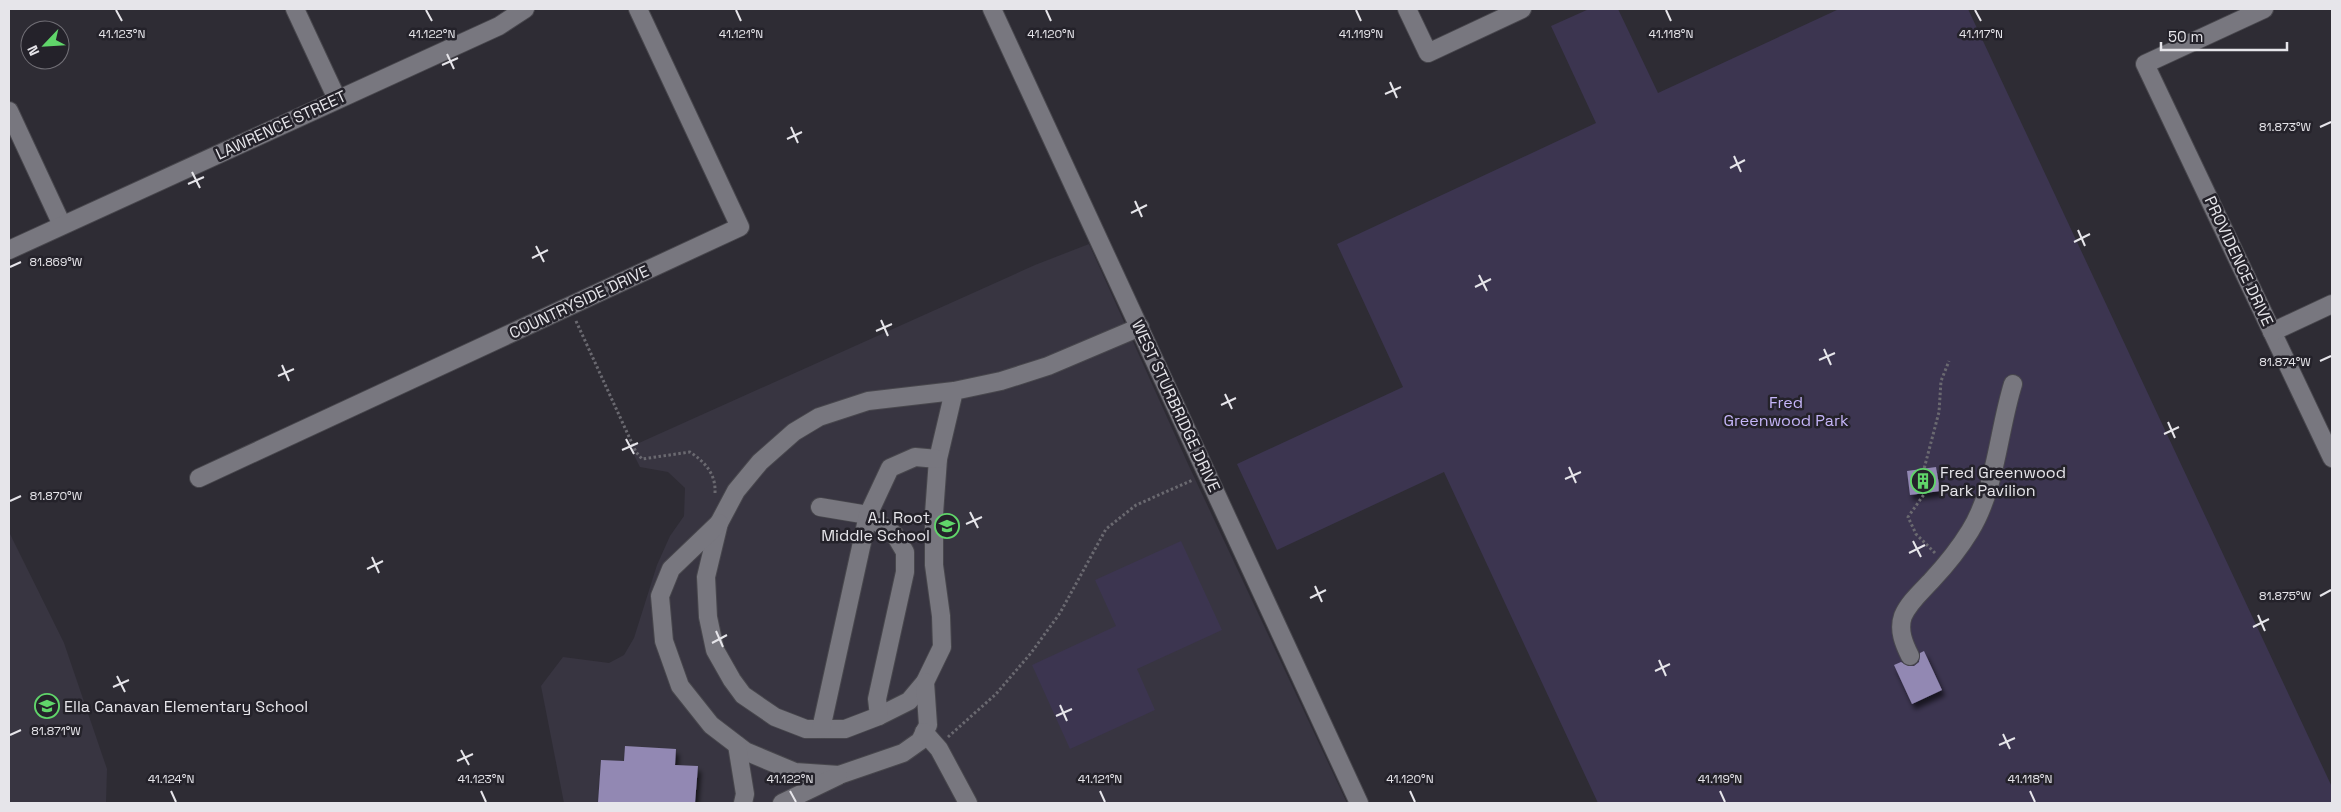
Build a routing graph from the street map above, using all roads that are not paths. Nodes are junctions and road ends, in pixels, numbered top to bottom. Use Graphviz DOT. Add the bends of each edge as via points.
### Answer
graph roads {
  1 [pos="295,9"];
  2 [pos="525,9"];
  3 [pos="638,9"];
  4 [pos="992,9"];
  5 [pos="1407,9"];
  6 [pos="1522,9"];
  7 [pos="2264,9"];
  8 [pos="337,99"];
  9 [pos="9,111"];
  10 [pos="62,225"];
  11 [pos="9,250"];
  12 [pos="2332,304"];
  13 [pos="1140,327"];
  14 [pos="2272,332"];
  15 [pos="2013,384"];
  16 [pos="954,391"];
  17 [pos="2332,458"];
  18 [pos="938,459"];
  19 [pos="199,478"];
  20 [pos="820,506"];
  21 [pos="868,515"];
  22 [pos="719,524"];
  23 [pos="1910,656"];
  24 [pos="925,682"];
  25 [pos="879,716"];
  26 [pos="821,729"];
  27 [pos="924,732"];
  28 [pos="737,745"];
  29 [pos="839,775"];
  30 [pos="743,803"];
  31 [pos="782,803"];
  32 [pos="968,803"];
  33 [pos="1360,803"];
  1 -- 8 [label="street"];
  2 -- 8 [label="street, LAWRENCE STREET" via="498,26"];
  3 -- 19 [label="street, COUNTRYSIDE DRIVE" via="740,227"];
  4 -- 13 [label="street, WEST STURBRIDGE DRIVE"];
  5 -- 6 [label="street" via="1428,53"];
  7 -- 14 [label="street, PROVIDENCE DRIVE" via="2145,64"];
  8 -- 10 [label="street, LAWRENCE STREET"];
  9 -- 10 [label="street"];
  10 -- 11 [label="street, LAWRENCE STREET"];
  12 -- 14 [label="street"];
  13 -- 16 [label="street" via="1048,366"];
  13 -- 33 [label="street, WEST STURBRIDGE DRIVE"];
  14 -- 17 [label="street, PROVIDENCE DRIVE"];
  15 -- 23 [label="street" via="1982,508 1970,531 1903,616 1901,630"];
  16 -- 18 [label="street"];
  16 -- 22 [label="street" via="868,401 820,417 794,432 760,462 736,491"];
  18 -- 21 [label="street" via="916,457 890,468"];
  18 -- 24 [label="street" via="934,565 942,647"];
  20 -- 21 [label="street"];
  21 -- 25 [label="street" via="895,535 905,552 905,572 877,699"];
  21 -- 26 [label="street"];
  22 -- 26 [label="street" via="706,577 708,617 715,650 743,695 775,717 806,728"];
  22 -- 28 [label="street" via="671,568 660,596 664,641 680,686 711,725"];
  24 -- 25 [label="street" via="909,702"];
  24 -- 27 [label="street" via="928,724"];
  25 -- 26 [label="street" via="845,729"];
  27 -- 29 [label="street" via="920,741 903,753"];
  27 -- 32 [label="street" via="938,749"];
  28 -- 29 [label="street" via="795,772"];
  28 -- 30 [label="street" via="745,794"];
  29 -- 31 [label="street"];
}
